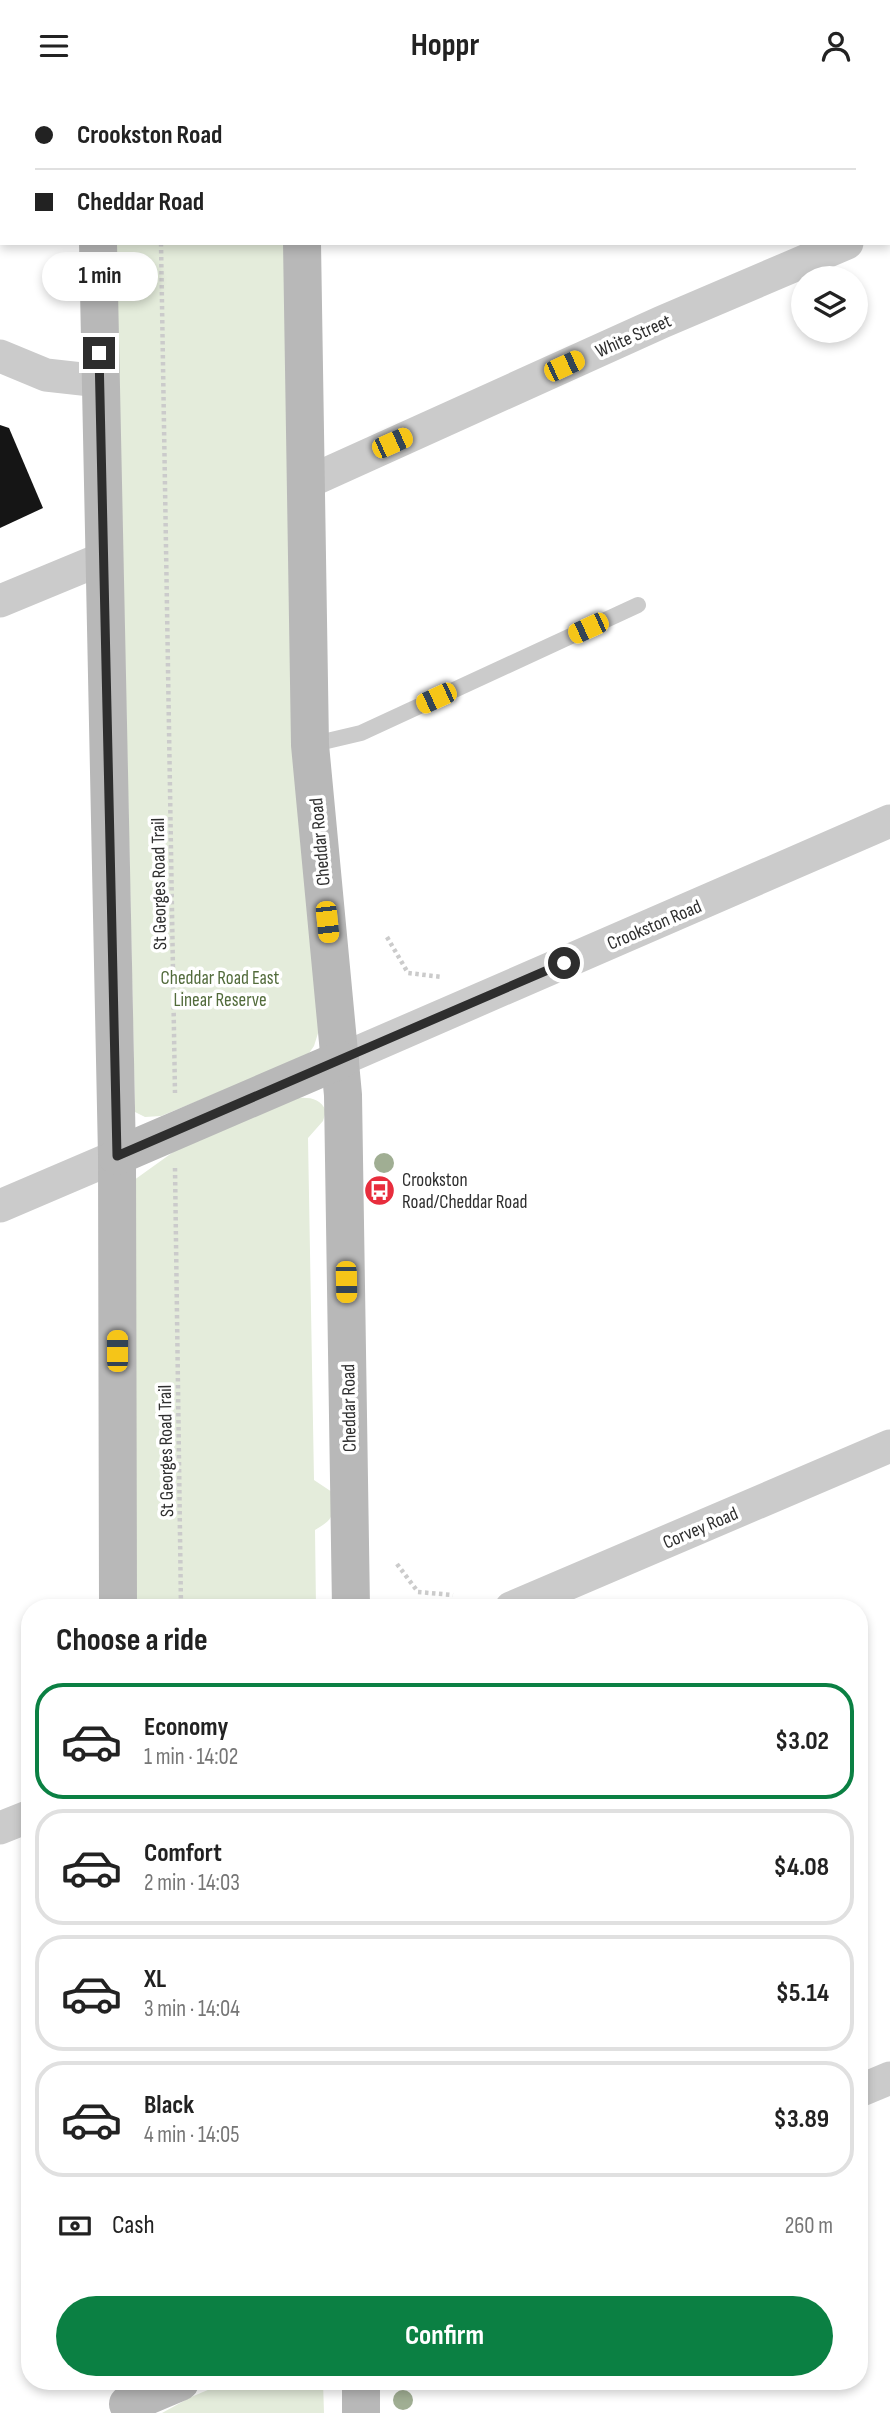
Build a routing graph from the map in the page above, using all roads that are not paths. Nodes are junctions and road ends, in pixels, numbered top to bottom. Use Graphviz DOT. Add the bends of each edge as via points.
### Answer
graph roads {
  1 [pos="98,245"];
  2 [pos="302,245"];
  3 [pos="842,245"];
  4 [pos="0,356"];
  5 [pos="100,381"];
  6 [pos="306,483"];
  7 [pos="104,558"];
  8 [pos="0,601"];
  9 [pos="638,605"];
  10 [pos="310,745"];
  11 [pos="890,821"];
  12 [pos="340,1060"];
  13 [pos="117,1156"];
  14 [pos="0,1206"];
  15 [pos="890,1446"];
  16 [pos="118,1599"];
  17 [pos="351,1599"];
  18 [pos="532,1599"];
  19 [pos="21,1819"];
  20 [pos="0,1828"];
  21 [pos="890,2078"];
  22 [pos="868,2087"];
  23 [pos="158,2390"];
  24 [pos="361,2390"];
  25 [pos="123,2403"];
  26 [pos="361,2413"];
  1 -- 5 [label="main road"];
  2 -- 6 [label="main road, Cheddar Road"];
  3 -- 6 [label="street, White Street"];
  4 -- 5 [label="street" via="46,375"];
  5 -- 7 [label="main road"];
  6 -- 10 [label="main road, Cheddar Road"];
  7 -- 8 [label="street"];
  7 -- 13 [label="main road"];
  9 -- 10 [label="lane" via="361,733"];
  10 -- 12 [label="main road, Cheddar Road"];
  11 -- 12 [label="street, Crookston Road"];
  12 -- 13 [label="main road"];
  12 -- 17 [label="main road, Cheddar Road"];
  13 -- 14 [label="street"];
  13 -- 16 [label="main road"];
  15 -- 18 [label="street, Corvey Road"];
  19 -- 20 [label="street"];
  21 -- 22 [label="street"];
  23 -- 25 [label="main road"];
  24 -- 26 [label="main road"];
}
